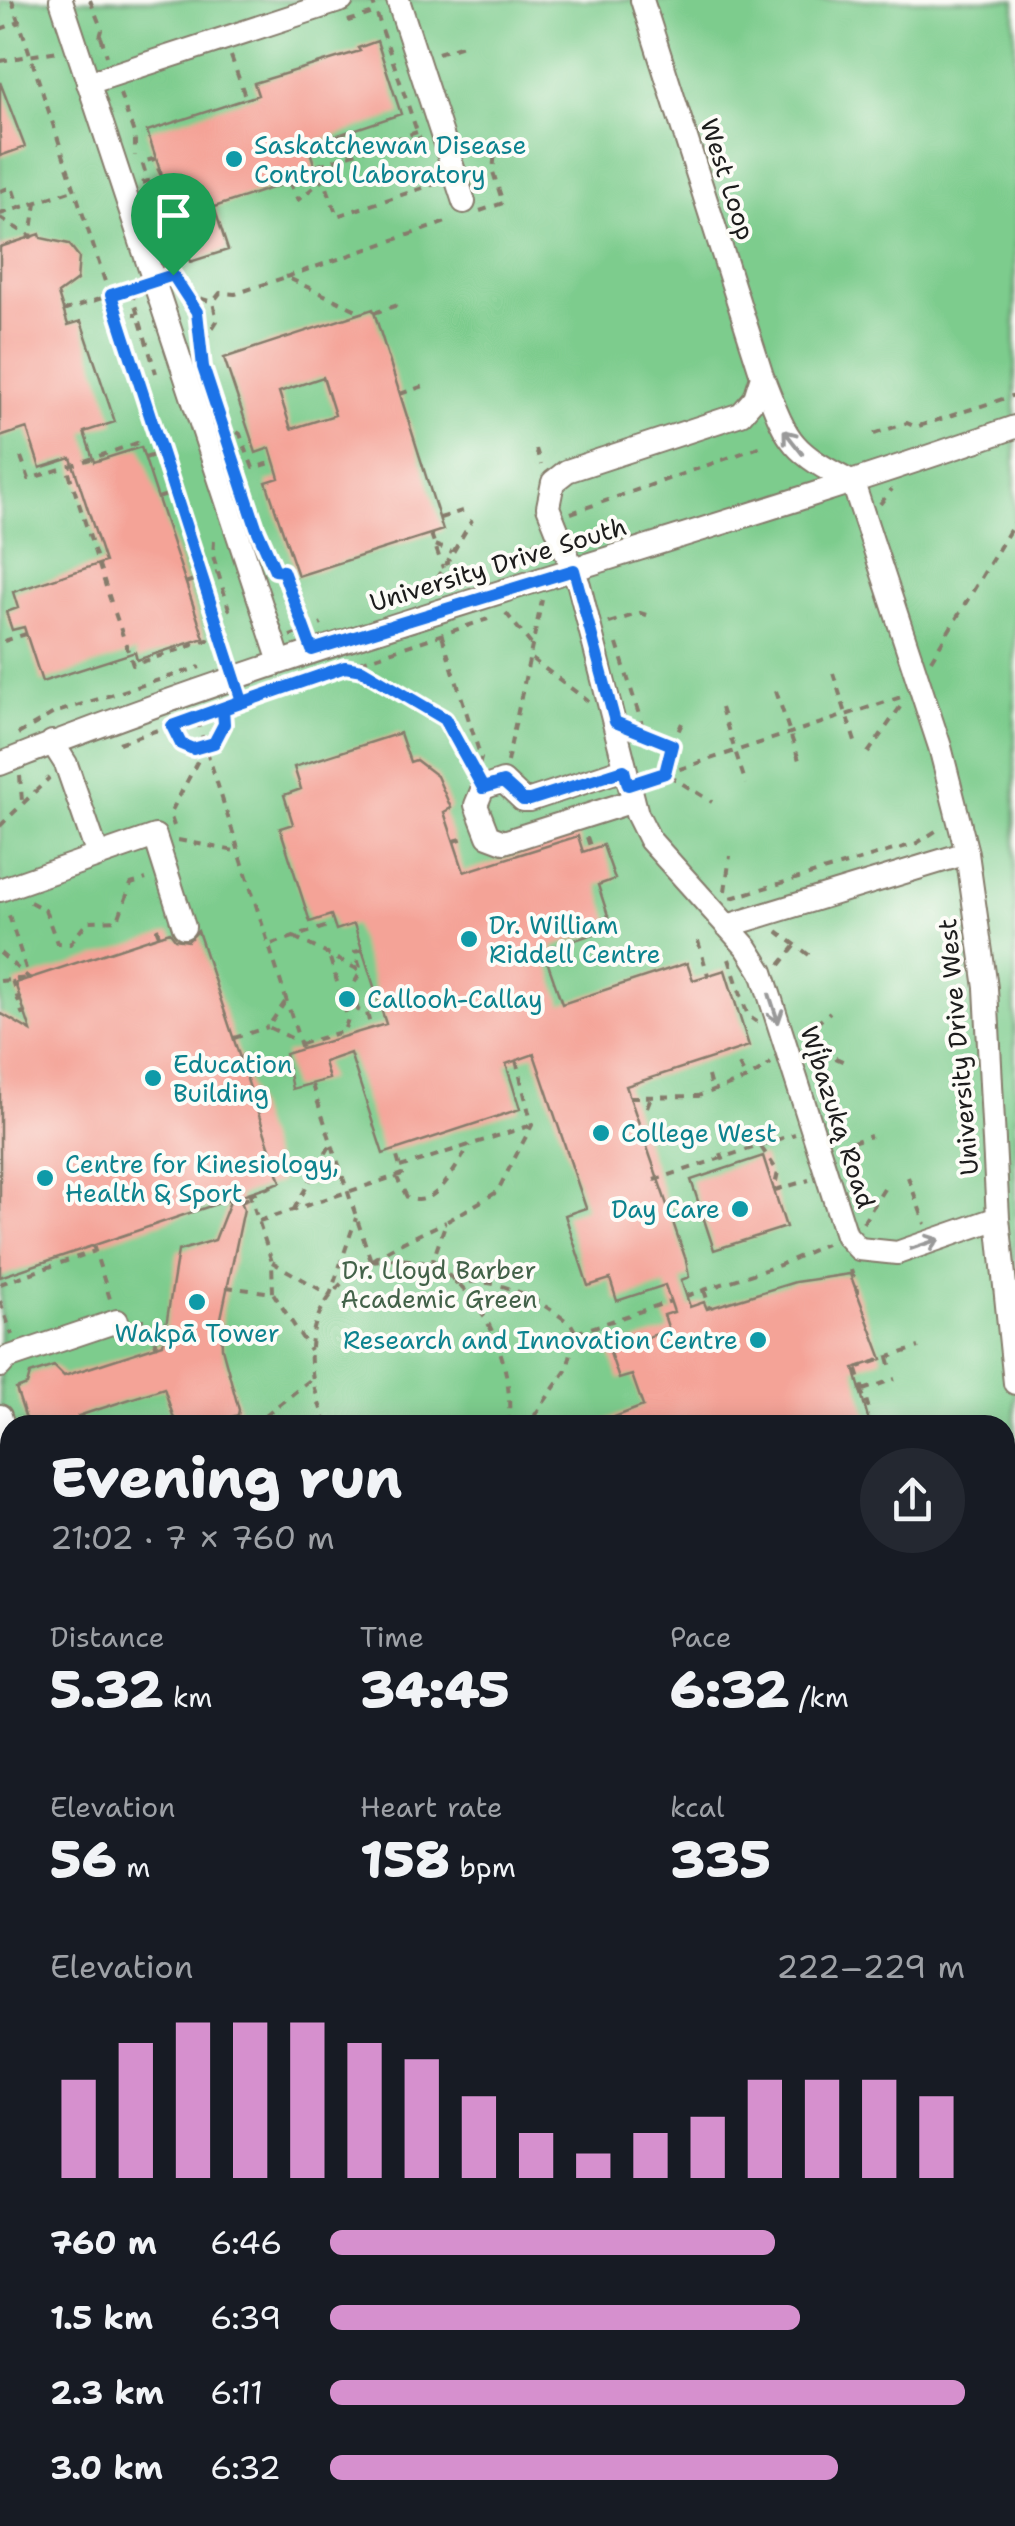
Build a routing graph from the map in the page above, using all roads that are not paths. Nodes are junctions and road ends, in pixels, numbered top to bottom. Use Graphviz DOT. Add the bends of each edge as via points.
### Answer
graph roads {
  1 [pos="61,0"];
  2 [pos="342,0"];
  3 [pos="398,0"];
  4 [pos="642,0"];
  5 [pos="88,83"];
  6 [pos="464,202"];
  7 [pos="762,376"];
  8 [pos="1015,427"];
  9 [pos="853,483"];
  10 [pos="574,570"];
  11 [pos="276,650"];
  12 [pos="52,742"];
  13 [pos="0,764"];
  14 [pos="638,782"];
  15 [pos="967,853"];
  16 [pos="96,854"];
  17 [pos="0,890"];
  18 [pos="727,926"];
  19 [pos="184,927"];
  20 [pos="998,1218"];
  21 [pos="115,1314"];
  22 [pos="9,1360"];
  23 [pos="1015,1383"];
  1 -- 5 [label="street"];
  2 -- 5 [label="street"];
  3 -- 6 [label="street"];
  4 -- 7 [label="street, West Loop"];
  5 -- 11 [label="street"];
  9 -- 7 [label="street, West Loop, one-way" via="787,440"];
  7 -- 10 [label="street" via="741,414 553,482 552,520"];
  8 -- 9 [label="street, University Drive South"];
  9 -- 10 [label="street, University Drive South"];
  9 -- 15 [label="street, University Drive West"];
  10 -- 11 [label="street, University Drive South" via="438,624"];
  10 -- 14 [label="street, Wį́bazuką Road" via="600,626 615,722"];
  11 -- 12 [label="street, University Drive South"];
  12 -- 13 [label="street, University Drive South"];
  12 -- 16 [label="street"];
  14 -- 14 [label="street" via="530,800 503,782 483,788 476,805 485,832 504,842"];
  14 -- 18 [label="street, Wį́bazuką Road" via="650,840"];
  15 -- 18 [label="street"];
  15 -- 20 [label="street, University Drive West" via="986,988"];
  16 -- 17 [label="street"];
  16 -- 19 [label="street" via="155,836"];
  18 -- 20 [label="street, Wį́bazuką Road, one-way" via="762,972 846,1234 859,1249 897,1253"];
  20 -- 23 [label="street, University Drive West"];
  21 -- 22 [label="street"];
}
